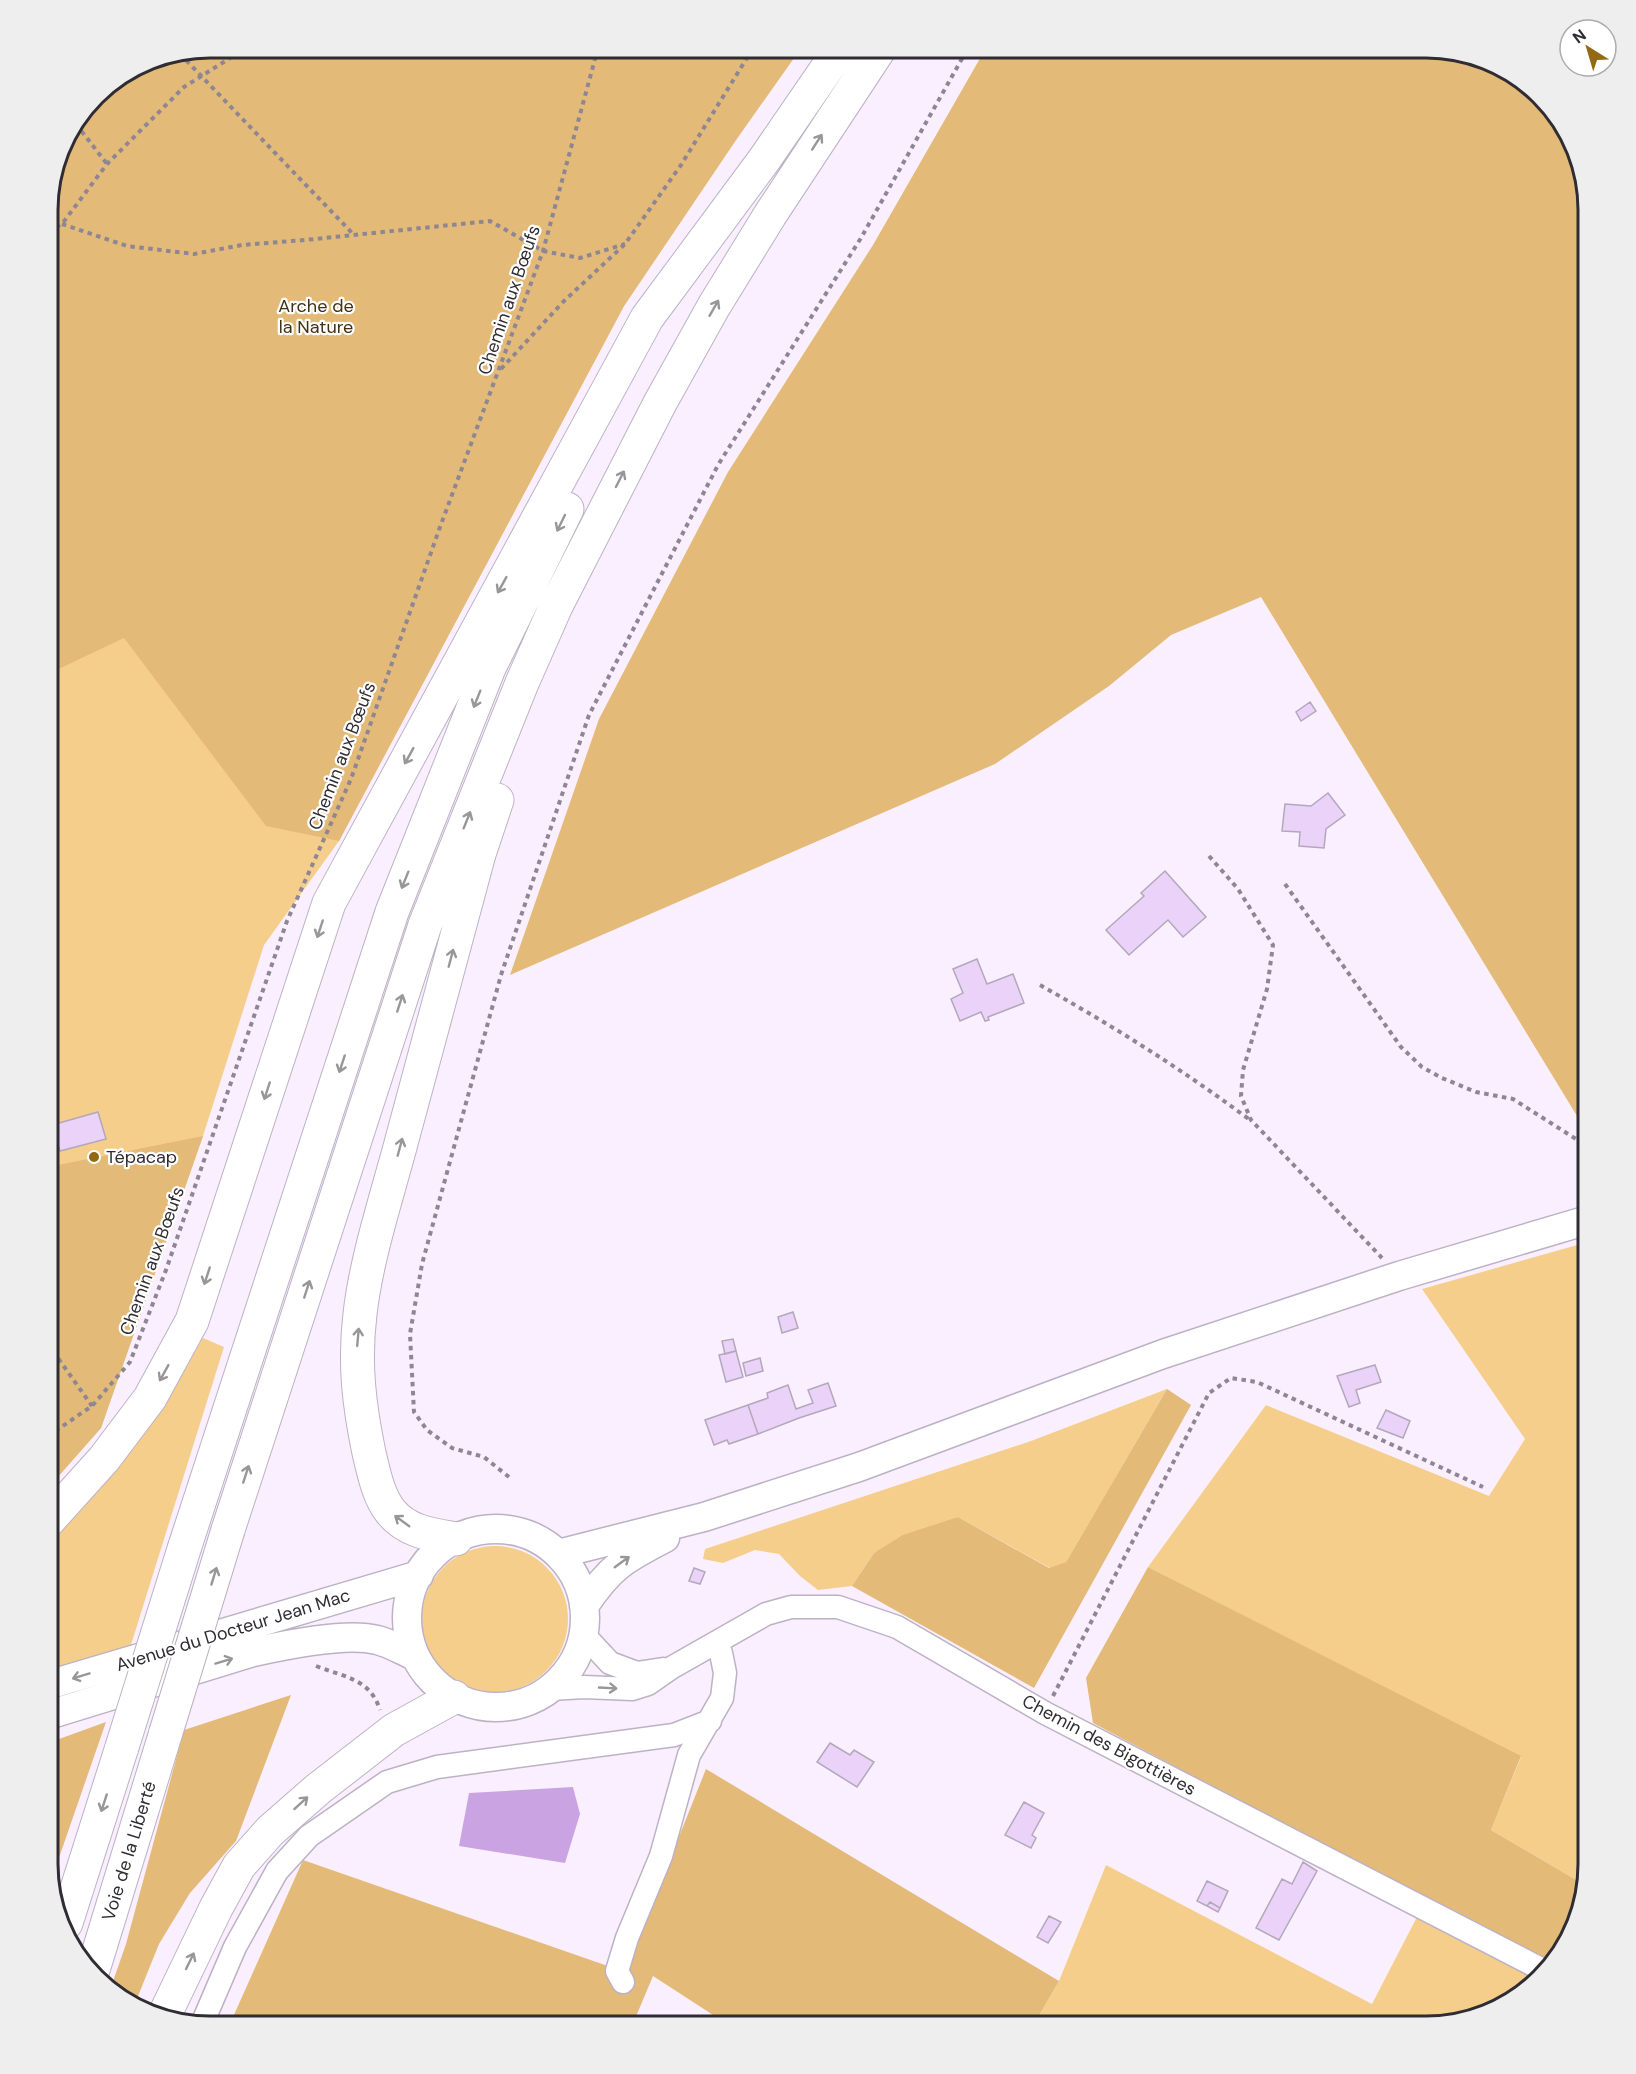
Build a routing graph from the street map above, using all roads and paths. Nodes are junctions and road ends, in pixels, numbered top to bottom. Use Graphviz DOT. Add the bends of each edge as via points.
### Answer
graph roads {
  1 [pos="230,58"];
  2 [pos="595,58"];
  3 [pos="747,58"];
  4 [pos="835,59"];
  5 [pos="873,59"];
  6 [pos="963,59"];
  7 [pos="187,61"];
  8 [pos="201,76"];
  9 [pos="81,131"];
  10 [pos="764,160"];
  11 [pos="107,164"];
  12 [pos="62,224"];
  13 [pos="59,226"];
  14 [pos="355,235"];
  15 [pos="625,244"];
  16 [pos="543,251"];
  17 [pos="498,372"];
  18 [pos="556,606"];
  19 [pos="1209,856"];
  20 [pos="1285,884"];
  21 [pos="1041,985"];
  22 [pos="1251,1120"];
  23 [pos="1578,1142"];
  24 [pos="1578,1223"];
  25 [pos="1399,1276"];
  26 [pos="58,1359"];
  27 [pos="92,1406"];
  28 [pos="58,1429"];
  29 [pos="509,1477"];
  30 [pos="1483,1487"];
  31 [pos="58,1510"];
  32 [pos="704,1517"];
  33 [pos="456,1539"];
  34 [pos="558,1554"];
  35 [pos="419,1575"];
  36 [pos="584,1606"];
  37 [pos="584,1635"];
  38 [pos="716,1643"];
  39 [pos="416,1656"];
  40 [pos="308,1663"];
  41 [pos="671,1668"];
  42 [pos="58,1682"];
  43 [pos="550,1689"];
  44 [pos="454,1697"];
  45 [pos="58,1712"];
  46 [pos="1045,1713"];
  47 [pos="710,1721"];
  48 [pos="394,1730"];
  49 [pos="68,1916"];
  50 [pos="95,1963"];
  51 [pos="1537,1967"];
  52 [pos="622,1982"];
  53 [pos="167,2009"];
  54 [pos="206,2016"];
  1 -- 8 [label="path"];
  2 -- 16 [label="path, Chemin aux Bœufs"];
  3 -- 15 [label="path" via="681,165"];
  4 -- 10 [label="highway"];
  18 -- 5 [label="highway, Voie de la Liberté, one-way" via="714,306"];
  6 -- 29 [label="path" via="861,238 718,465 589,714 501,975 422,1264 410,1334 414,1412 427,1430 452,1448 484,1457"];
  7 -- 8 [label="path"];
  8 -- 11 [label="path" via="184,87"];
  8 -- 14 [label="path"];
  9 -- 11 [label="path"];
  10 -- 31 [label="highway, one-way" via="647,318 329,903 192,1321 150,1398 104,1459"];
  10 -- 49 [label="highway, Voie de la Liberté, one-way, bridge" via="617,408 489,668 392,912"];
  11 -- 12 [label="path"];
  12 -- 13 [label="path"];
  12 -- 14 [label="path" via="127,246 194,254 242,245"];
  14 -- 16 [label="path" via="490,221"];
  15 -- 16 [label="path" via="580,258"];
  15 -- 17 [label="path" via="563,302"];
  16 -- 17 [label="path, Chemin aux Bœufs"];
  17 -- 27 [label="path, Chemin aux Bœufs" via="351,779 287,921 166,1270 130,1362"];
  33 -- 18 [label="highway, one-way" via="428,1535 408,1526 390,1511 381,1495 361,1414 357,1380 360,1313 385,1202 476,865 539,691 552,647"];
  50 -- 18 [label="highway, Voie de la Liberté, one-way, bridge" via="228,1530 425,926"];
  19 -- 22 [label="path" via="1238,889 1273,945 1267,989 1243,1070 1241,1096"];
  20 -- 23 [label="path" via="1401,1047 1422,1067 1476,1092 1513,1099"];
  21 -- 22 [label="path" via="1119,1030"];
  22 -- 25 [label="path"];
  24 -- 25 [label="main road"];
  25 -- 32 [label="main road" via="1163,1354 859,1467"];
  26 -- 27 [label="path"];
  27 -- 28 [label="path, Chemin aux Bœufs"];
  30 -- 46 [label="path" via="1257,1382 1231,1378 1209,1393"];
  32 -- 34 [label="main road"];
  36 -- 32 [label="main road, one-way" via="616,1566"];
  33 -- 34 [label="main road" via="482,1531 508,1530 526,1534"];
  33 -- 35 [label="main road" via="435,1554"];
  34 -- 36 [label="main road" via="580,1587"];
  35 -- 39 [label="main road" via="410,1594 407,1615"];
  35 -- 42 [label="main road, Avenue du Docteur Jean Mac, one-way"];
  36 -- 37 [label="main road"];
  37 -- 41 [label="street" via="610,1663 637,1673"];
  37 -- 43 [label="main road" via="566,1674"];
  38 -- 41 [label="street, Chemin des Bigottières"];
  38 -- 46 [label="street, Chemin des Bigottières" via="766,1614 791,1607 838,1608 897,1627"];
  38 -- 47 [label="street" via="724,1673 722,1698"];
  39 -- 44 [label="main road" via="432,1680"];
  45 -- 39 [label="main road, Avenue du Docteur Jean Mac, one-way" via="283,1645 362,1638 378,1640"];
  40 -- 48 [label="path" via="354,1678 368,1688"];
  43 -- 41 [label="street, Chemin des Bigottières, one-way" via="632,1689 648,1684"];
  43 -- 44 [label="main road" via="528,1702 503,1707 478,1705"];
  44 -- 48 [label="highway"];
  46 -- 51 [label="street, Chemin des Bigottières"];
  47 -- 52 [label="street" via="689,1755 661,1856 627,1938 617,1971"];
  47 -- 54 [label="street" via="674,1735 436,1767 387,1782 309,1836 277,1871 235,1947"];
  53 -- 48 [label="highway, one-way" via="239,1866 270,1831"];
}
